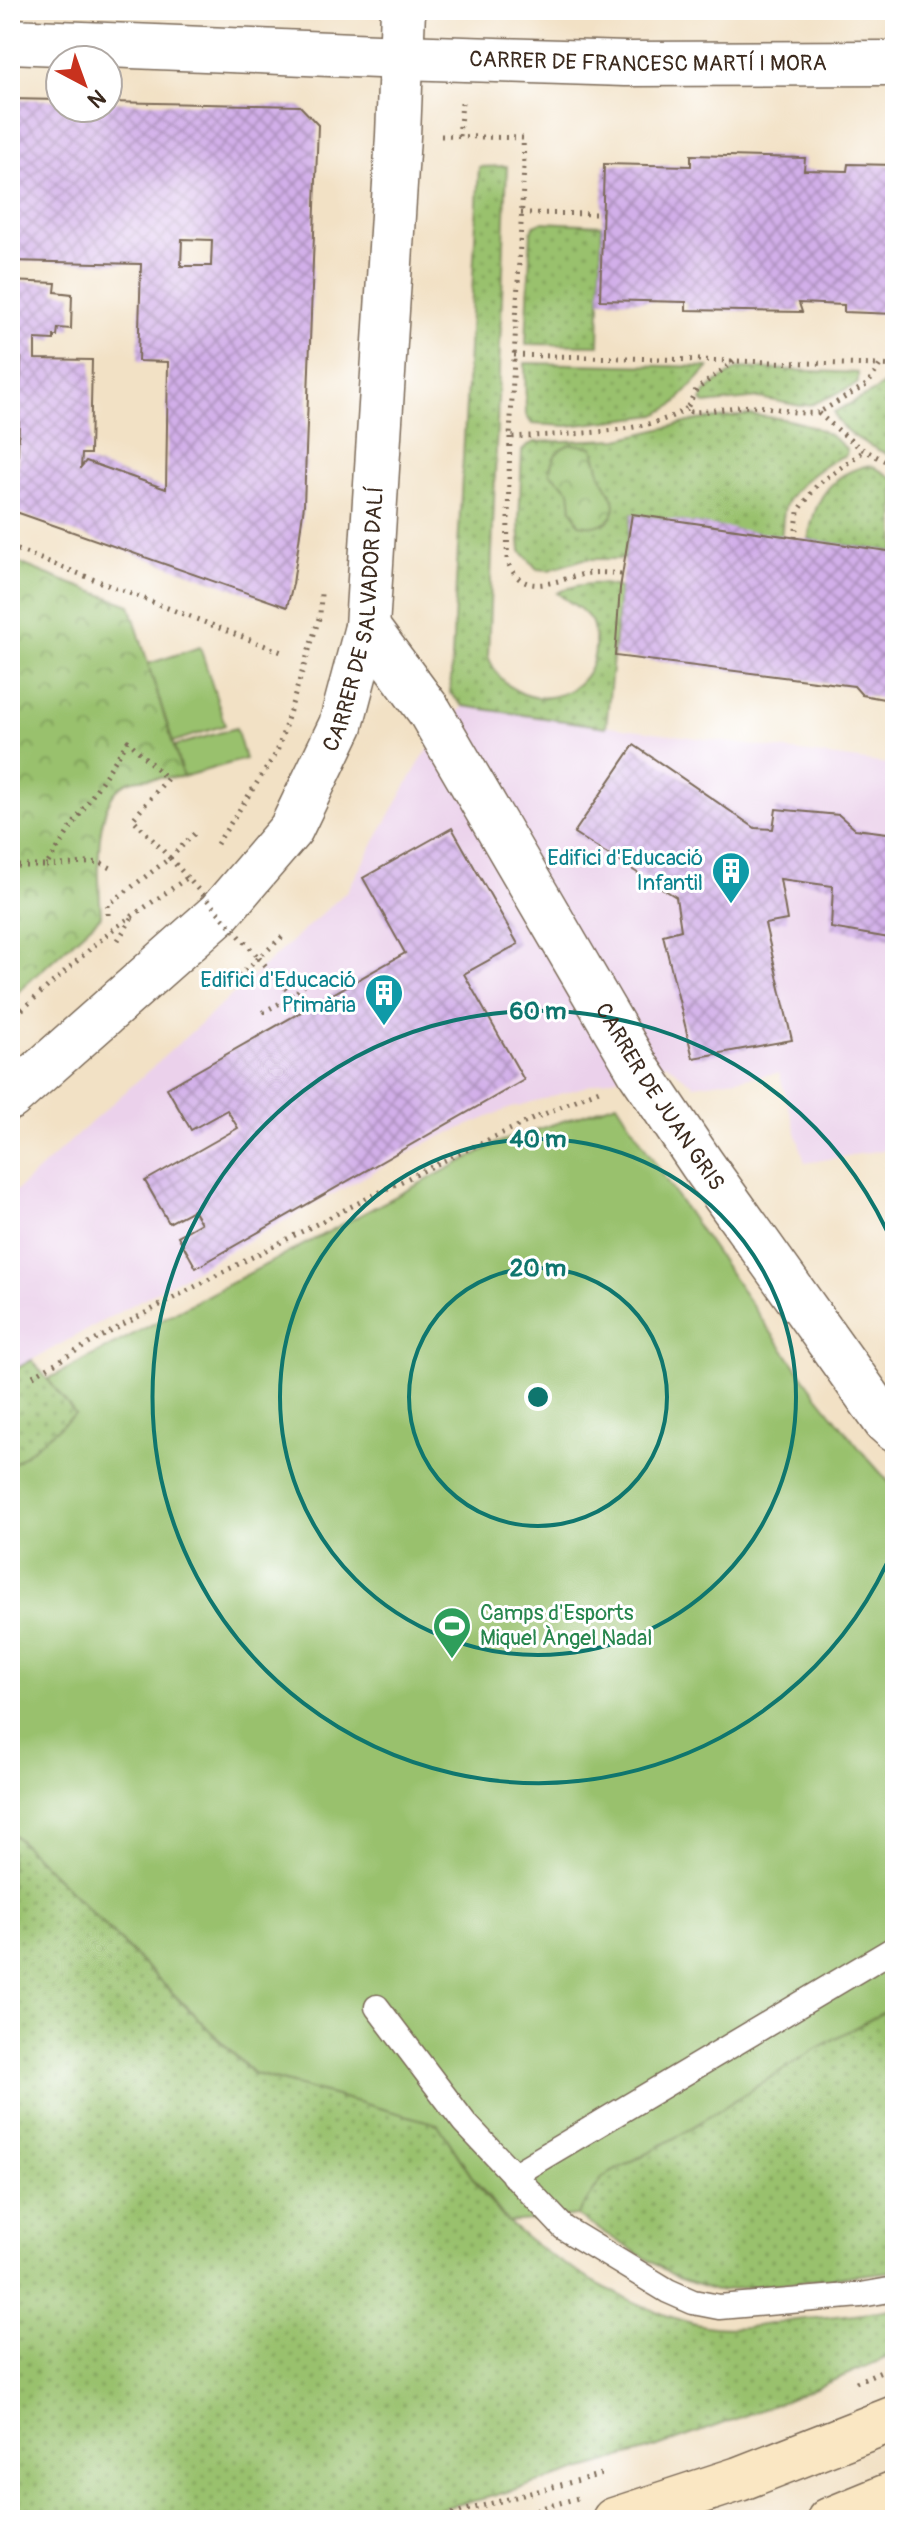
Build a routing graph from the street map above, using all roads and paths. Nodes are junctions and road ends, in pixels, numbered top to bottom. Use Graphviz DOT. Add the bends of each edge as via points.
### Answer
graph roads {
  1 [pos="403,10"];
  2 [pos="10,41"];
  3 [pos="402,57"];
  4 [pos="895,63"];
  5 [pos="459,136"];
  6 [pos="521,213"];
  7 [pos="603,214"];
  8 [pos="514,355"];
  9 [pos="734,361"];
  10 [pos="880,365"];
  11 [pos="895,366"];
  12 [pos="687,408"];
  13 [pos="818,413"];
  14 [pos="510,437"];
  15 [pos="865,450"];
  16 [pos="895,466"];
  17 [pos="795,538"];
  18 [pos="10,547"];
  19 [pos="622,574"];
  20 [pos="322,584"];
  21 [pos="367,627"];
  22 [pos="284,653"];
  23 [pos="197,831"];
  24 [pos="209,855"];
  25 [pos="170,858"];
  26 [pos="10,866"];
  27 [pos="46,866"];
  28 [pos="111,868"];
  29 [pos="189,877"];
  30 [pos="108,915"];
  31 [pos="282,937"];
  32 [pos="259,958"];
  33 [pos="313,975"];
  34 [pos="239,976"];
  35 [pos="292,997"];
  36 [pos="263,1012"];
  37 [pos="10,1020"];
  38 [pos="640,1072"];
  39 [pos="10,1098"];
  40 [pos="33,1376"];
  41 [pos="895,1430"];
  42 [pos="895,1948"];
  43 [pos="377,2007"];
  44 [pos="513,2175"];
  45 [pos="895,2289"];
  46 [pos="895,2365"];
  47 [pos="843,2388"];
  48 [pos="895,2418"];
  49 [pos="615,2469"];
  50 [pos="895,2493"];
  51 [pos="429,2520"];
  52 [pos="614,2520"];
  53 [pos="829,2520"];
  1 -- 3 [label="street, CARRER DE SALVADOR DALÍ"];
  2 -- 3 [label="street, CARRER DE FRANCESC MARTÍ I MORA"];
  3 -- 4 [label="street, CARRER DE FRANCESC MARTÍ I MORA" via="625,64"];
  3 -- 21 [label="street, CARRER DE SALVADOR DALÍ"];
  5 -- 6 [label="path" via="523,138"];
  6 -- 7 [label="path"];
  6 -- 8 [label="path"];
  8 -- 9 [label="path"];
  8 -- 14 [label="path"];
  9 -- 10 [label="path"];
  9 -- 12 [label="path" via="696,390"];
  10 -- 11 [label="path"];
  10 -- 13 [label="path" via="868,384"];
  12 -- 13 [label="path" via="709,412 756,406"];
  12 -- 14 [label="path" via="656,423"];
  13 -- 15 [label="path"];
  14 -- 19 [label="path" via="510,570 535,586 593,573"];
  15 -- 16 [label="path"];
  15 -- 17 [label="path" via="817,485 798,512"];
  18 -- 22 [label="path"];
  20 -- 24 [label="path" via="320,615 277,752"];
  21 -- 38 [label="street, CARRER DE JUAN GRIS" via="430,712"];
  21 -- 39 [label="street, CARRER DE SALVADOR DALÍ" via="341,725 291,829 219,913"];
  23 -- 25 [label="path"];
  25 -- 27 [label="path" via="133,819 167,779 128,741"];
  25 -- 30 [label="path" via="108,905"];
  25 -- 32 [label="path, bridge"];
  26 -- 27 [label="path"];
  27 -- 28 [label="path" via="99,862"];
  29 -- 37 [label="path" via="112,930"];
  31 -- 32 [label="path"];
  32 -- 34 [label="path"];
  32 -- 35 [label="path"];
  33 -- 35 [label="path"];
  35 -- 36 [label="path"];
  38 -- 40 [label="path" via="360,1201"];
  38 -- 41 [label="street, CARRER DE JUAN GRIS"];
  42 -- 44 [label="lane"];
  43 -- 44 [label="lane" via="464,2122"];
  44 -- 45 [label="lane" via="564,2228 693,2302 719,2307"];
  46 -- 47 [label="path"];
  48 -- 52 [label="main road" via="739,2479"];
  49 -- 51 [label="path"];
  50 -- 53 [label="main road"];
}
